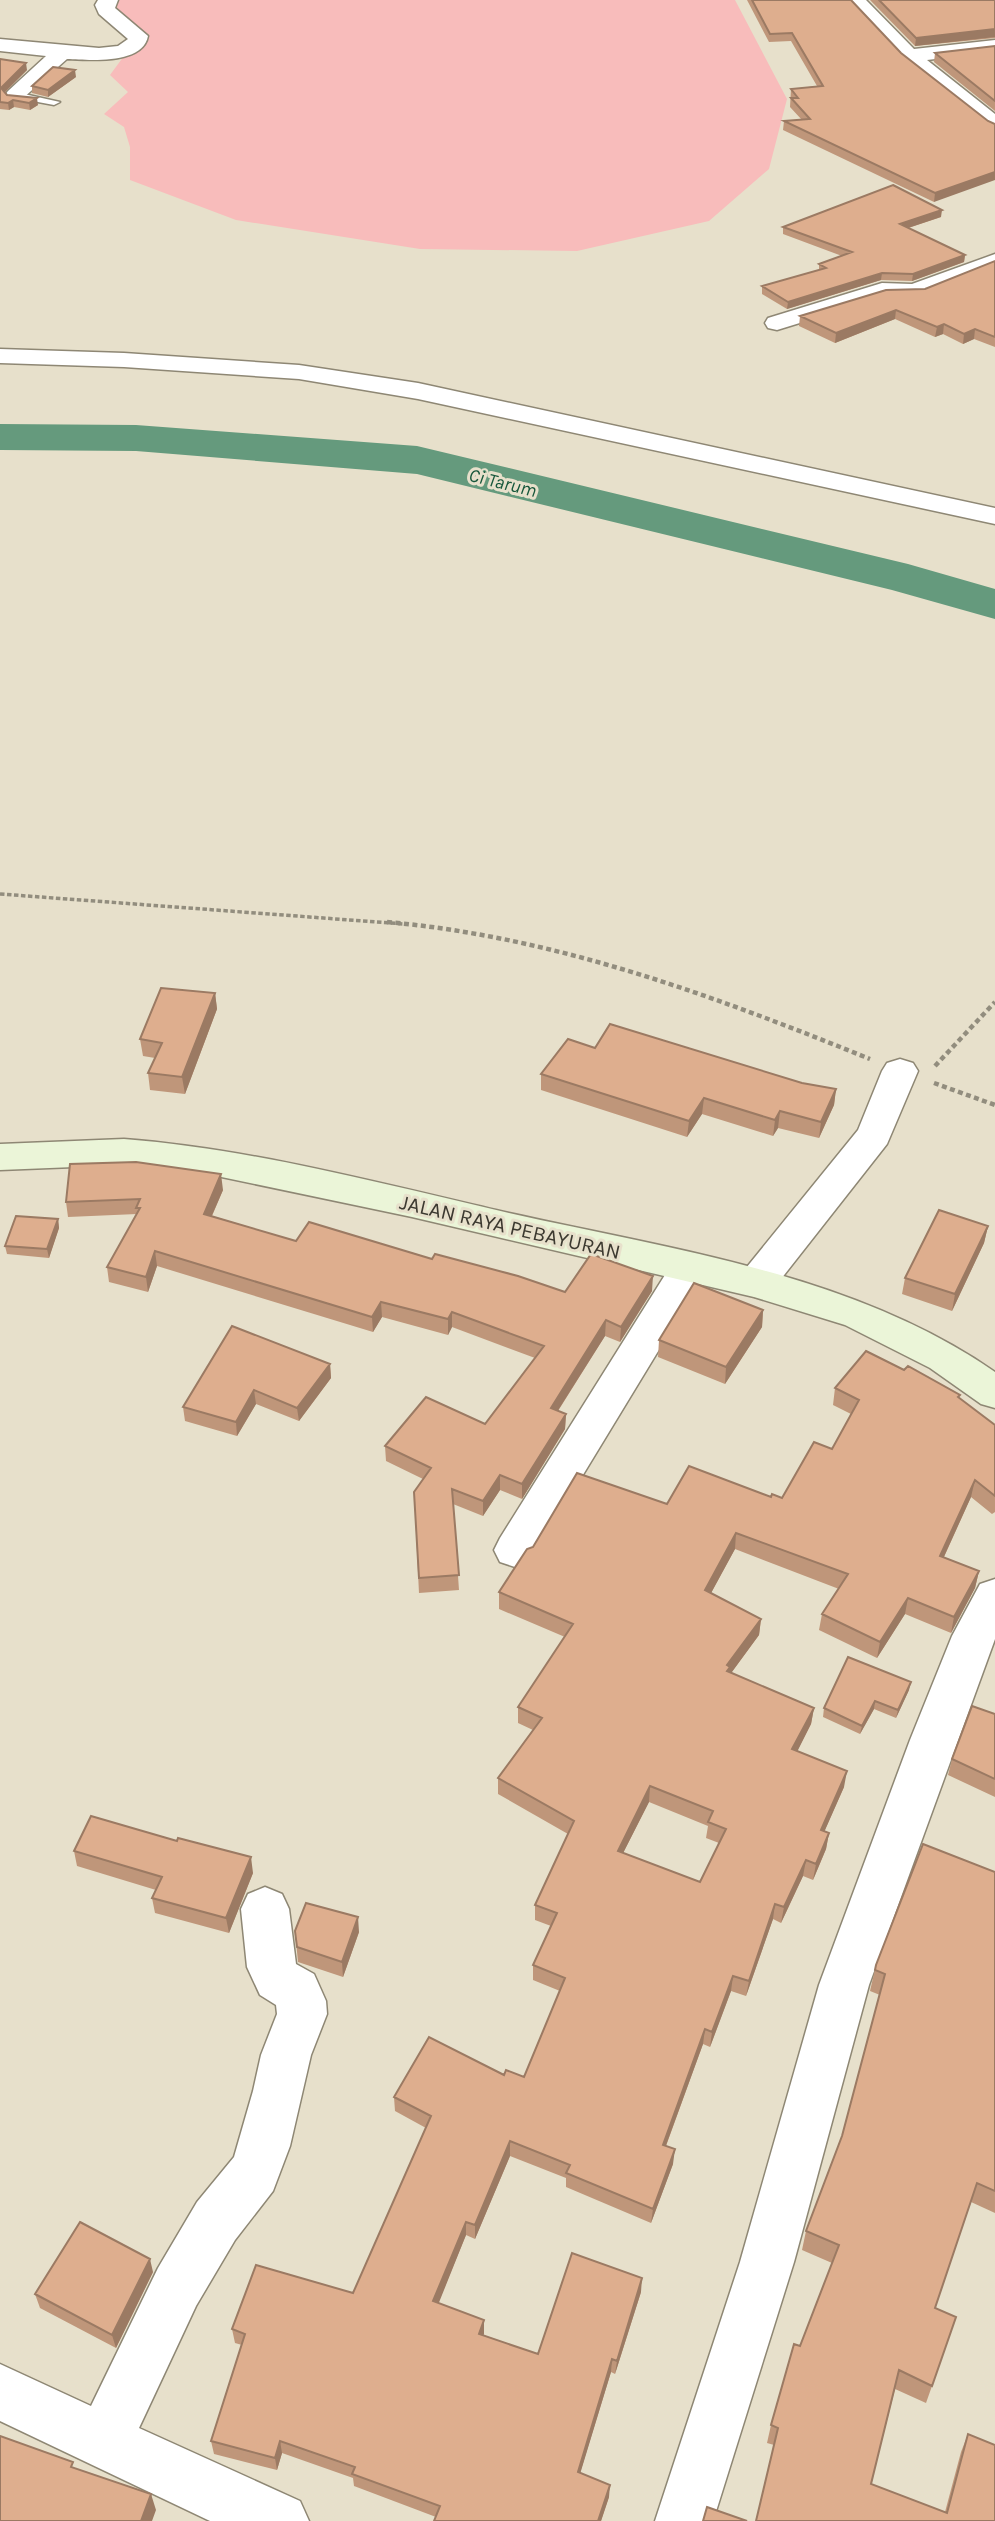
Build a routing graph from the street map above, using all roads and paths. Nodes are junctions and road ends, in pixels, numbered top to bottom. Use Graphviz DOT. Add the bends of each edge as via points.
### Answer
graph roads {
  1 [pos="108,0"];
  2 [pos="855,0"];
  3 [pos="0,45"];
  4 [pos="995,46"];
  5 [pos="65,50"];
  6 [pos="909,56"];
  7 [pos="15,95"];
  8 [pos="54,102"];
  9 [pos="995,124"];
  10 [pos="995,261"];
  11 [pos="777,323"];
  12 [pos="0,356"];
  13 [pos="995,516"];
  14 [pos="0,894"];
  15 [pos="995,1002"];
  16 [pos="911,1075"];
  17 [pos="995,1105"];
  18 [pos="0,1157"];
  19 [pos="689,1269"];
  20 [pos="756,1283"];
  21 [pos="995,1393"];
  22 [pos="515,1550"];
  23 [pos="995,1597"];
  24 [pos="265,1909"];
  25 [pos="0,2392"];
  26 [pos="104,2441"];
  27 [pos="280,2521"];
  28 [pos="684,2521"];
  1 -- 5 [label="street" via="106,10 132,28 138,40 112,54"];
  2 -- 6 [label="street"];
  3 -- 5 [label="street"];
  4 -- 6 [label="street"];
  5 -- 7 [label="street"];
  6 -- 9 [label="street"];
  7 -- 8 [label="lane"];
  10 -- 11 [label="street" via="915,291 882,290"];
  12 -- 13 [label="street" via="299,372 431,394"];
  14 -- 16 [label="path" via="481,934 573,956 726,1004"];
  15 -- 16 [label="path"];
  16 -- 17 [label="path"];
  16 -- 20 [label="street" via="874,1135"];
  18 -- 19 [label="main road, JALAN RAYA PEBAYURAN" via="124,1152 188,1157"];
  19 -- 20 [label="main road, JALAN RAYA PEBAYURAN"];
  19 -- 22 [label="street"];
  20 -- 21 [label="main road, JALAN RAYA PEBAYURAN" via="859,1315 944,1357"];
  23 -- 28 [label="street" via="943,1714 844,1986 767,2262"];
  24 -- 26 [label="street" via="272,1967 277,1979 296,1990 302,2014 286,2055 264,2146 254,2173 216,2221 182,2278"];
  25 -- 26 [label="street"];
  26 -- 27 [label="street"];
}
